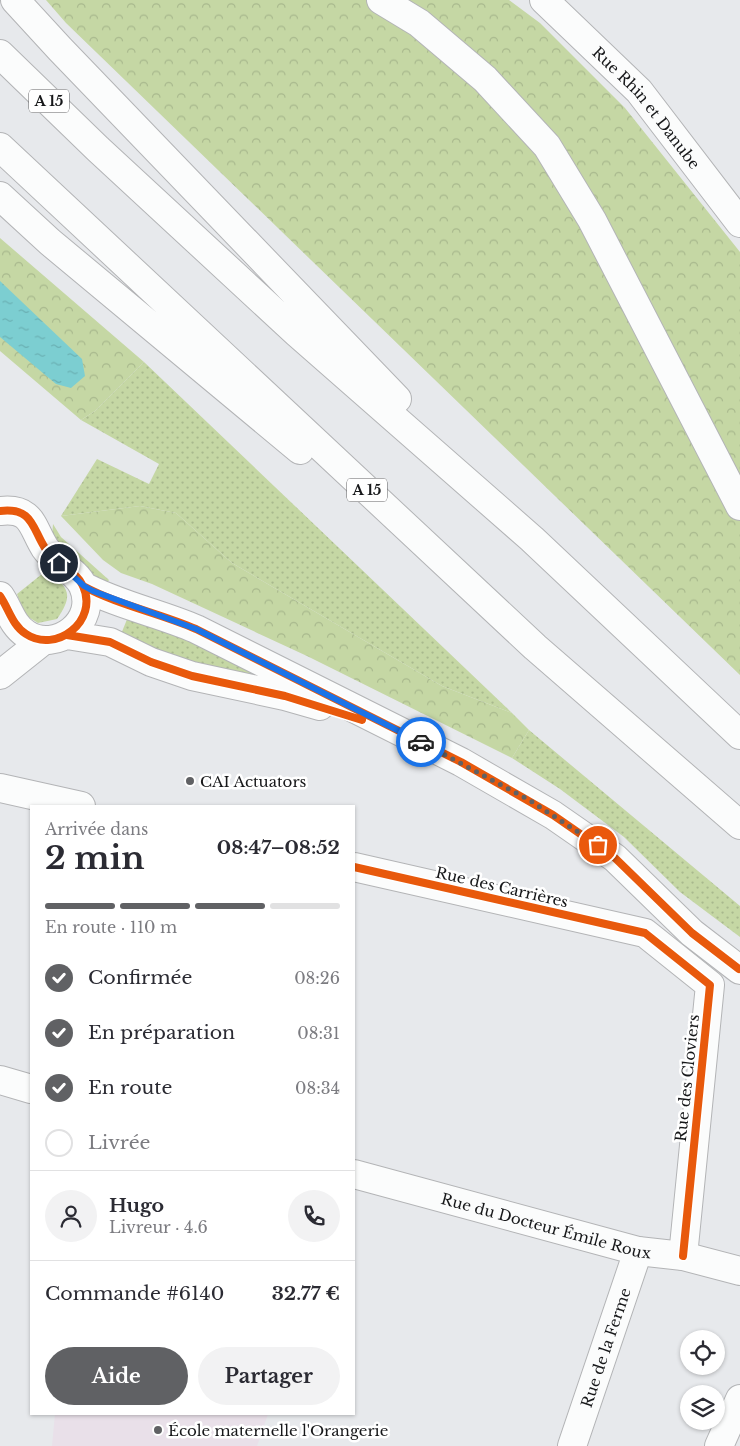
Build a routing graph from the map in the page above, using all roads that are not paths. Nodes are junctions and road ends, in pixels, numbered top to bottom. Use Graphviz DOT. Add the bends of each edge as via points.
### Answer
graph roads {
  1 [pos="15,0"];
  2 [pos="381,0"];
  3 [pos="544,0"];
  4 [pos="0,54"];
  5 [pos="0,147"];
  6 [pos="0,196"];
  7 [pos="740,223"];
  8 [pos="740,506"];
  9 [pos="1,510"];
  10 [pos="532,539"];
  11 [pos="84,586"];
  12 [pos="0,596"];
  13 [pos="56,638"];
  14 [pos="535,647"];
  15 [pos="0,676"];
  16 [pos="740,735"];
  17 [pos="425,744"];
  18 [pos="0,788"];
  19 [pos="76,805"];
  20 [pos="740,826"];
  21 [pos="355,868"];
  22 [pos="645,933"];
  23 [pos="740,970"];
  24 [pos="0,1080"];
  25 [pos="30,1089"];
  26 [pos="355,1174"];
  27 [pos="638,1251"];
  28 [pos="683,1256"];
  29 [pos="740,1271"];
  30 [pos="740,1399"];
  31 [pos="572,1446"];
  32 [pos="719,1446"];
  1 -- 10 [label="main road"];
  2 -- 8 [label="main road" via="419,24 485,79 547,146 592,220"];
  3 -- 7 [label="main road, Rue Rhin et Danube" via="639,91"];
  4 -- 10 [label="main road, A 15" via="297,333"];
  5 -- 14 [label="main road, A 15"];
  6 -- 14 [label="main road"];
  9 -- 11 [label="main road" via="30,519 52,557"];
  10 -- 16 [label="main road, A 15"];
  11 -- 13 [label="main road" via="86,596 78,625"];
  11 -- 17 [label="main road" via="196,629"];
  12 -- 13 [label="main road" via="19,629 34,638"];
  13 -- 15 [label="main road"];
  13 -- 17 [label="main road" via="110,642 169,669 304,701"];
  14 -- 20 [label="main road, A 15"];
  17 -- 23 [label="main road" via="529,800 598,845 631,871 692,933"];
  18 -- 19 [label="main road"];
  21 -- 22 [label="main road, Rue des Carrières"];
  22 -- 28 [label="main road, Rue des Cloviers" via="710,985"];
  24 -- 25 [label="main road"];
  26 -- 27 [label="main road, Rue du Docteur Émile Roux"];
  27 -- 28 [label="main road, Rue du Docteur Émile Roux"];
  27 -- 31 [label="main road, Rue de la Ferme"];
  28 -- 29 [label="main road, Rue du Docteur Émile Roux"];
  30 -- 32 [label="main road"];
}
